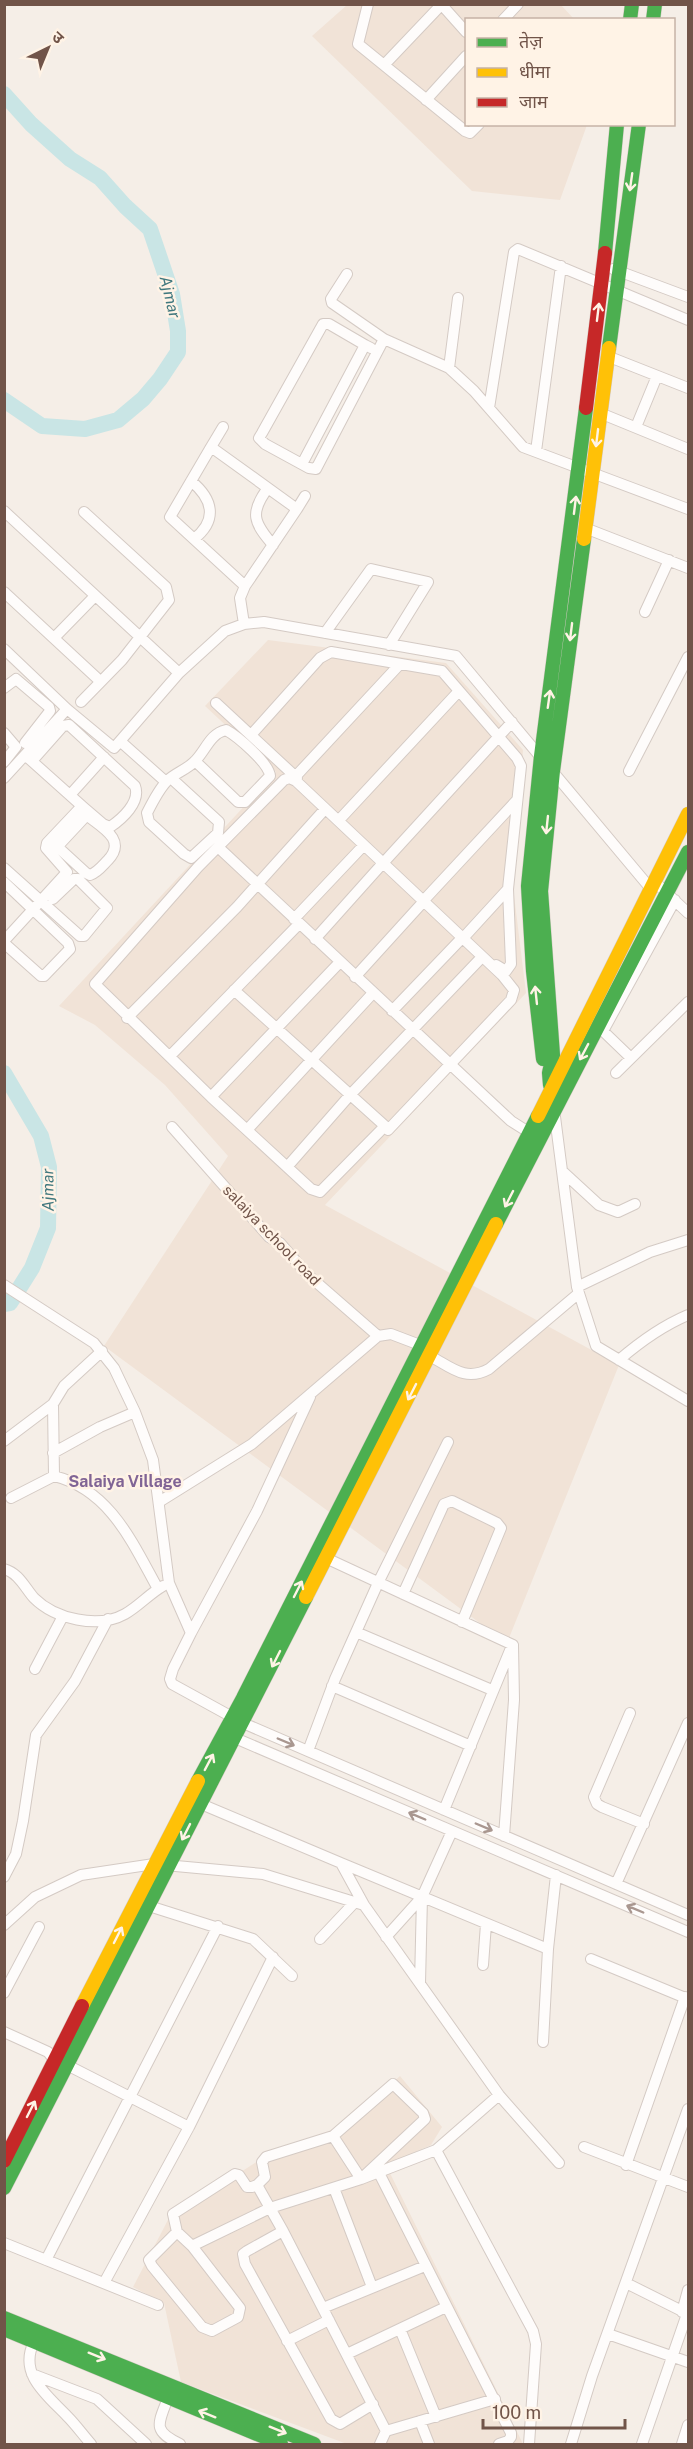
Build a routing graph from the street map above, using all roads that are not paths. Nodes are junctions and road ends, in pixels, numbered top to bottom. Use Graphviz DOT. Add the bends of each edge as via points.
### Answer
graph roads {
  1 [pos="368,4"];
  2 [pos="518,4"];
  3 [pos="441,5"];
  4 [pos="505,18"];
  5 [pos="465,31"];
  6 [pos="465,57"];
  7 [pos="384,65"];
  8 [pos="426,100"];
  9 [pos="477,126"];
  10 [pos="617,126"];
  11 [pos="639,126"];
  12 [pos="561,266"];
  13 [pos="603,266"];
  14 [pos="619,271"];
  15 [pos="347,274"];
  16 [pos="602,284"];
  17 [pos="617,290"];
  18 [pos="688,297"];
  19 [pos="458,298"];
  20 [pos="336,313"];
  21 [pos="688,320"];
  22 [pos="330,324"];
  23 [pos="384,339"];
  24 [pos="365,345"];
  25 [pos="379,353"];
  26 [pos="608,356"];
  27 [pos="449,368"];
  28 [pos="657,376"];
  29 [pos="688,388"];
  30 [pos="489,408"];
  31 [pos="600,413"];
  32 [pos="223,427"];
  33 [pos="636,427"];
  34 [pos="211,447"];
  35 [pos="688,449"];
  36 [pos="536,451"];
  37 [pos="302,464"];
  38 [pos="586,469"];
  39 [pos="191,481"];
  40 [pos="268,488"];
  41 [pos="305,496"];
  42 [pos="297,509"];
  43 [pos="688,509"];
  44 [pos="4,512"];
  45 [pos="84,512"];
  46 [pos="585,528"];
  47 [pos="194,539"];
  48 [pos="273,545"];
  49 [pos="669,560"];
  50 [pos="688,568"];
  51 [pos="245,586"];
  52 [pos="4,592"];
  53 [pos="95,596"];
  54 [pos="645,612"];
  55 [pos="244,624"];
  56 [pos="326,633"];
  57 [pos="140,637"];
  58 [pos="54,638"];
  59 [pos="389,645"];
  60 [pos="4,649"];
  61 [pos="688,657"];
  62 [pos="400,664"];
  63 [pos="179,673"];
  64 [pos="685,675"];
  65 [pos="100,681"];
  66 [pos="4,688"];
  67 [pos="459,691"];
  68 [pos="81,702"];
  69 [pos="216,703"];
  70 [pos="67,709"];
  71 [pos="512,722"];
  72 [pos="4,724"];
  73 [pos="4,733"];
  74 [pos="251,735"];
  75 [pos="499,737"];
  76 [pos="120,741"];
  77 [pos="28,752"];
  78 [pos="541,756"];
  79 [pos="104,758"];
  80 [pos="195,761"];
  81 [pos="4,762"];
  82 [pos="553,771"];
  83 [pos="629,771"];
  84 [pos="295,777"];
  85 [pos="4,778"];
  86 [pos="168,780"];
  87 [pos="70,795"];
  88 [pos="517,800"];
  89 [pos="82,806"];
  90 [pos="325,809"];
  91 [pos="688,814"];
  92 [pos="340,819"];
  93 [pos="685,829"];
  94 [pos="54,843"];
  95 [pos="364,845"];
  96 [pos="218,848"];
  97 [pos="688,852"];
  98 [pos="384,862"];
  99 [pos="4,868"];
  100 [pos="4,882"];
  101 [pos="257,885"];
  102 [pos="653,885"];
  103 [pos="508,890"];
  104 [pos="672,897"];
  105 [pos="424,901"];
  106 [pos="41,905"];
  107 [pos="688,913"];
  108 [pos="297,922"];
  109 [pos="464,937"];
  110 [pos="315,939"];
  111 [pos="4,942"];
  112 [pos="482,957"];
  113 [pos="340,962"];
  114 [pos="355,977"];
  115 [pos="234,990"];
  116 [pos="373,993"];
  117 [pos="688,1002"];
  118 [pos="393,1011"];
  119 [pos="127,1018"];
  120 [pos="277,1030"];
  121 [pos="413,1030"];
  122 [pos="170,1056"];
  123 [pos="631,1058"];
  124 [pos="310,1060"];
  125 [pos="451,1064"];
  126 [pos="549,1073"];
  127 [pos="616,1073"];
  128 [pos="551,1089"];
  129 [pos="350,1095"];
  130 [pos="211,1097"];
  131 [pos="554,1109"];
  132 [pos="385,1126"];
  133 [pos="172,1127"];
  134 [pos="247,1130"];
  135 [pos="530,1133"];
  136 [pos="286,1167"];
  137 [pos="562,1171"];
  138 [pos="635,1204"];
  139 [pos="688,1240"];
  140 [pos="4,1285"];
  141 [pos="578,1290"];
  142 [pos="688,1315"];
  143 [pos="378,1336"];
  144 [pos="420,1344"];
  145 [pos="102,1352"];
  146 [pos="430,1356"];
  147 [pos="619,1360"];
  148 [pos="417,1367"];
  149 [pos="311,1394"];
  150 [pos="688,1401"];
  151 [pos="53,1404"];
  152 [pos="135,1412"];
  153 [pos="4,1441"];
  154 [pos="448,1442"];
  155 [pos="53,1453"];
  156 [pos="54,1476"];
  157 [pos="11,1498"];
  158 [pos="159,1502"];
  159 [pos="327,1558"];
  160 [pos="4,1569"];
  161 [pos="169,1583"];
  162 [pos="378,1583"];
  163 [pos="158,1589"];
  164 [pos="403,1594"];
  165 [pos="63,1617"];
  166 [pos="108,1619"];
  167 [pos="462,1622"];
  168 [pos="356,1632"];
  169 [pos="190,1633"];
  170 [pos="513,1645"];
  171 [pos="34,1669"];
  172 [pos="332,1686"];
  173 [pos="492,1690"];
  174 [pos="630,1713"];
  175 [pos="238,1720"];
  176 [pos="688,1723"];
  177 [pos="230,1735"];
  178 [pos="471,1746"];
  179 [pos="308,1751"];
  180 [pos="201,1804"];
  181 [pos="444,1810"];
  182 [pos="644,1824"];
  183 [pos="453,1831"];
  184 [pos="504,1836"];
  185 [pos="341,1863"];
  186 [pos="154,1864"];
  187 [pos="169,1865"];
  188 [pos="556,1875"];
  189 [pos="4,1877"];
  190 [pos="616,1884"];
  191 [pos="422,1897"];
  192 [pos="359,1904"];
  193 [pos="149,1906"];
  194 [pos="688,1915"];
  195 [pos="486,1924"];
  196 [pos="4,1925"];
  197 [pos="218,1926"];
  198 [pos="39,1927"];
  199 [pos="688,1932"];
  200 [pos="386,1936"];
  201 [pos="320,1939"];
  202 [pos="548,1949"];
  203 [pos="273,1957"];
  204 [pos="591,1959"];
  205 [pos="483,1965"];
  206 [pos="292,1976"];
  207 [pos="420,1983"];
  208 [pos="4,1994"];
  209 [pos="687,1998"];
  210 [pos="4,2032"];
  211 [pos="543,2042"];
  212 [pos="61,2063"];
  213 [pos="499,2095"];
  214 [pos="130,2096"];
  215 [pos="688,2109"];
  216 [pos="189,2127"];
  217 [pos="333,2136"];
  218 [pos="584,2147"];
  219 [pos="436,2150"];
  220 [pos="4,2161"];
  221 [pos="560,2163"];
  222 [pos="627,2165"];
  223 [pos="379,2173"];
  224 [pos="664,2179"];
  225 [pos="361,2180"];
  226 [pos="257,2185"];
  227 [pos="688,2187"];
  228 [pos="4,2188"];
  229 [pos="334,2188"];
  230 [pos="270,2208"];
  231 [pos="284,2231"];
  232 [pos="177,2232"];
  233 [pos="4,2243"];
  234 [pos="192,2246"];
  235 [pos="46,2260"];
  236 [pos="425,2266"];
  237 [pos="104,2283"];
  238 [pos="626,2283"];
  239 [pos="372,2287"];
  240 [pos="688,2290"];
  241 [pos="158,2305"];
  242 [pos="446,2307"];
  243 [pos="323,2308"];
  244 [pos="686,2313"];
  245 [pos="4,2318"];
  246 [pos="329,2320"];
  247 [pos="4,2329"];
  248 [pos="400,2329"];
  249 [pos="608,2334"];
  250 [pos="35,2337"];
  251 [pos="287,2341"];
  252 [pos="347,2354"];
  253 [pos="672,2358"];
  254 [pos="688,2362"];
  255 [pos="32,2374"];
  256 [pos="62,2385"];
  257 [pos="171,2393"];
  258 [pos="50,2399"];
  259 [pos="495,2400"];
  260 [pos="373,2404"];
  261 [pos="436,2417"];
  262 [pos="420,2421"];
  263 [pos="688,2425"];
  264 [pos="386,2432"];
  265 [pos="162,2433"];
  266 [pos="91,2445"];
  267 [pos="146,2445"];
  268 [pos="153,2445"];
  269 [pos="180,2445"];
  270 [pos="281,2445"];
  271 [pos="314,2445"];
  272 [pos="380,2445"];
  273 [pos="429,2445"];
  274 [pos="499,2445"];
  275 [pos="529,2445"];
  276 [pos="571,2445"];
  277 [pos="642,2445"];
  278 [pos="682,2445"];
  1 -- 7 [label="street" via="358,44"];
  2 -- 4 [label="street"];
  3 -- 5 [label="street"];
  3 -- 7 [label="street"];
  6 -- 8 [label="street"];
  7 -- 8 [label="street"];
  8 -- 9 [label="street" via="465,131 470,133"];
  10 -- 13 [label="street"];
  11 -- 14 [label="street, one-way"];
  12 -- 16 [label="street"];
  12 -- 30 [label="street" via="520,249 514,252"];
  12 -- 36 [label="street"];
  13 -- 14 [label="street"];
  13 -- 16 [label="street"];
  14 -- 17 [label="street"];
  14 -- 18 [label="street"];
  15 -- 23 [label="street" via="332,303"];
  16 -- 17 [label="street"];
  38 -- 16 [label="street, one-way"];
  17 -- 21 [label="street"];
  17 -- 26 [label="street"];
  19 -- 27 [label="street"];
  20 -- 22 [label="street"];
  22 -- 24 [label="street"];
  22 -- 37 [label="street" via="322,324 260,438"];
  23 -- 25 [label="street"];
  23 -- 27 [label="street"];
  24 -- 25 [label="street"];
  24 -- 37 [label="street"];
  25 -- 37 [label="street" via="316,469"];
  26 -- 28 [label="street"];
  26 -- 31 [label="street"];
  27 -- 30 [label="street"];
  28 -- 29 [label="street"];
  28 -- 33 [label="street"];
  30 -- 36 [label="street" via="524,447"];
  31 -- 33 [label="street"];
  31 -- 38 [label="street, one-way"];
  32 -- 34 [label="street"];
  33 -- 35 [label="street"];
  34 -- 39 [label="street"];
  34 -- 40 [label="street"];
  36 -- 38 [label="street"];
  38 -- 43 [label="street"];
  38 -- 46 [label="street"];
  78 -- 38 [label="street, one-way"];
  39 -- 47 [label="street" via="206,496 210,514 208,525"];
  39 -- 47 [label="street" via="170,517"];
  40 -- 42 [label="street"];
  40 -- 48 [label="street" via="257,502 255,514 257,525"];
  41 -- 42 [label="street"];
  42 -- 48 [label="street"];
  44 -- 53 [label="street"];
  45 -- 57 [label="street" via="166,587 166,607"];
  46 -- 49 [label="street"];
  46 -- 82 [label="street, one-way"];
  47 -- 51 [label="street"];
  48 -- 51 [label="street"];
  49 -- 50 [label="street"];
  49 -- 54 [label="street"];
  51 -- 55 [label="street" via="240,598"];
  52 -- 58 [label="street"];
  53 -- 57 [label="street"];
  53 -- 58 [label="street"];
  55 -- 56 [label="street" via="264,622"];
  55 -- 63 [label="street" via="225,631"];
  56 -- 59 [label="street"];
  56 -- 59 [label="street" via="371,569 428,582"];
  57 -- 63 [label="street"];
  57 -- 65 [label="street"];
  58 -- 65 [label="street"];
  59 -- 71 [label="street" via="456,656"];
  60 -- 70 [label="street"];
  61 -- 64 [label="street"];
  62 -- 67 [label="street" via="442,671"];
  62 -- 74 [label="street" via="331,652 320,658"];
  62 -- 84 [label="street"];
  63 -- 76 [label="street"];
  64 -- 83 [label="street"];
  65 -- 68 [label="street"];
  66 -- 77 [label="street" via="16,679 49,707"];
  67 -- 75 [label="street"];
  67 -- 92 [label="street"];
  69 -- 74 [label="street"];
  70 -- 76 [label="street" via="114,748"];
  70 -- 77 [label="street"];
  71 -- 75 [label="street"];
  71 -- 78 [label="street"];
  72 -- 77 [label="street"];
  73 -- 81 [label="street" via="16,747"];
  74 -- 84 [label="street"];
  75 -- 88 [label="street" via="521,766"];
  75 -- 98 [label="street"];
  76 -- 86 [label="street"];
  77 -- 79 [label="street" via="69,725"];
  77 -- 85 [label="street"];
  77 -- 87 [label="street"];
  78 -- 82 [label="street"];
  126 -- 78 [label="street, one-way" via="543,1059 533,971 528,886"];
  79 -- 87 [label="street"];
  79 -- 89 [label="street" via="135,786 135,801 110,827"];
  80 -- 80 [label="street" via="212,736 226,730 263,762 270,776 245,802 238,802"];
  80 -- 86 [label="street"];
  82 -- 102 [label="street"];
  82 -- 126 [label="street, one-way" via="540,894 553,1055"];
  84 -- 92 [label="street"];
  86 -- 86 [label="street" via="147,813 149,822 191,858 218,833 219,822"];
  87 -- 89 [label="street"];
  88 -- 103 [label="street"];
  88 -- 105 [label="street"];
  89 -- 94 [label="street"];
  90 -- 95 [label="street"];
  90 -- 96 [label="street" via="289,777"];
  90 -- 101 [label="street"];
  91 -- 93 [label="street"];
  92 -- 98 [label="street"];
  93 -- 102 [label="street"];
  94 -- 94 [label="street" via="90,875 117,848 116,841 89,817"];
  94 -- 106 [label="street" via="46,848 67,872"];
  95 -- 98 [label="street"];
  95 -- 108 [label="street"];
  96 -- 101 [label="street"];
  96 -- 119 [label="street" via="97,980 97,988"];
  97 -- 104 [label="street"];
  98 -- 105 [label="street"];
  98 -- 110 [label="street"];
  99 -- 106 [label="street"];
  100 -- 106 [label="street"];
  101 -- 108 [label="street"];
  101 -- 119 [label="street"];
  102 -- 104 [label="street"];
  102 -- 128 [label="street"];
  103 -- 109 [label="street"];
  103 -- 109 [label="street" via="510,969 502,970"];
  104 -- 107 [label="street"];
  104 -- 123 [label="street" via="603,1031"];
  104 -- 131 [label="street, one-way"];
  105 -- 109 [label="street"];
  105 -- 114 [label="street"];
  106 -- 106 [label="street" via="78,879 107,908 80,936"];
  106 -- 111 [label="street"];
  106 -- 111 [label="street" via="68,943 66,955 40,976"];
  108 -- 110 [label="street"];
  108 -- 115 [label="street"];
  109 -- 112 [label="street"];
  109 -- 118 [label="street"];
  110 -- 113 [label="street"];
  112 -- 121 [label="street"];
  112 -- 125 [label="street" via="514,990 511,1000"];
  113 -- 114 [label="street"];
  113 -- 120 [label="street"];
  114 -- 116 [label="street"];
  115 -- 120 [label="street"];
  115 -- 122 [label="street"];
  116 -- 118 [label="street"];
  116 -- 124 [label="street"];
  117 -- 123 [label="street"];
  118 -- 121 [label="street"];
  119 -- 122 [label="street"];
  120 -- 124 [label="street"];
  120 -- 130 [label="street"];
  121 -- 125 [label="street"];
  121 -- 129 [label="street"];
  122 -- 130 [label="street"];
  123 -- 127 [label="street"];
  124 -- 129 [label="street"];
  124 -- 134 [label="street"];
  125 -- 132 [label="street" via="388,1130"];
  125 -- 135 [label="street"];
  126 -- 128 [label="street"];
  128 -- 131 [label="street"];
  128 -- 135 [label="street"];
  129 -- 132 [label="street"];
  129 -- 136 [label="street"];
  130 -- 134 [label="street"];
  131 -- 137 [label="street"];
  131 -- 146 [label="street, one-way"];
  132 -- 136 [label="street" via="320,1192"];
  133 -- 143 [label="street, salaiya school road" via="270,1237"];
  134 -- 136 [label="street"];
  135 -- 144 [label="street"];
  137 -- 138 [label="street" via="599,1205 618,1212"];
  137 -- 141 [label="street"];
  139 -- 141 [label="street" via="650,1251"];
  140 -- 145 [label="street"];
  141 -- 146 [label="street" via="489,1369 477,1375 465,1374"];
  141 -- 147 [label="street" via="596,1346"];
  142 -- 147 [label="street" via="643,1339"];
  143 -- 144 [label="street" via="391,1334"];
  143 -- 149 [label="street"];
  144 -- 148 [label="street"];
  145 -- 151 [label="street" via="64,1386"];
  145 -- 152 [label="street"];
  146 -- 148 [label="street"];
  147 -- 150 [label="street"];
  148 -- 159 [label="street, one-way"];
  175 -- 148 [label="street, one-way"];
  149 -- 158 [label="street" via="252,1444"];
  149 -- 169 [label="street" via="257,1511"];
  151 -- 153 [label="street"];
  151 -- 155 [label="street"];
  152 -- 155 [label="street"];
  152 -- 158 [label="street" via="153,1460"];
  154 -- 162 [label="street"];
  155 -- 156 [label="street"];
  156 -- 157 [label="street"];
  156 -- 163 [label="street" via="81,1486 121,1522"];
  158 -- 161 [label="street"];
  159 -- 162 [label="street"];
  159 -- 175 [label="street, one-way"];
  160 -- 165 [label="street" via="10,1570 35,1598"];
  161 -- 163 [label="street"];
  161 -- 169 [label="street"];
  162 -- 164 [label="street"];
  162 -- 168 [label="street"];
  163 -- 166 [label="street" via="132,1610"];
  164 -- 167 [label="street"];
  164 -- 167 [label="street" via="444,1504 452,1501 501,1528"];
  165 -- 166 [label="street"];
  165 -- 171 [label="street"];
  166 -- 189 [label="street" via="75,1681 36,1735 16,1854"];
  167 -- 170 [label="street"];
  168 -- 172 [label="street"];
  168 -- 173 [label="street"];
  169 -- 175 [label="street" via="172,1669 172,1684"];
  170 -- 173 [label="street"];
  170 -- 184 [label="street" via="514,1700"];
  172 -- 178 [label="street"];
  172 -- 179 [label="street"];
  173 -- 178 [label="street"];
  174 -- 182 [label="street" via="594,1797 602,1807"];
  175 -- 177 [label="street"];
  175 -- 179 [label="street, one-way"];
  176 -- 182 [label="street"];
  177 -- 180 [label="street"];
  183 -- 177 [label="street, one-way"];
  186 -- 177 [label="street, one-way"];
  178 -- 181 [label="street"];
  179 -- 181 [label="street"];
  180 -- 185 [label="street"];
  180 -- 187 [label="street, one-way"];
  181 -- 184 [label="street, one-way"];
  182 -- 190 [label="street"];
  183 -- 188 [label="street"];
  183 -- 191 [label="street"];
  184 -- 190 [label="street"];
  185 -- 191 [label="street"];
  185 -- 192 [label="street"];
  186 -- 187 [label="street"];
  186 -- 196 [label="street" via="81,1875 35,1897"];
  212 -- 186 [label="street, one-way"];
  187 -- 192 [label="street" via="263,1874"];
  187 -- 193 [label="street"];
  199 -- 188 [label="street, one-way"];
  188 -- 202 [label="street"];
  190 -- 194 [label="street"];
  191 -- 195 [label="street"];
  191 -- 200 [label="street"];
  191 -- 207 [label="street"];
  192 -- 200 [label="street"];
  192 -- 201 [label="street"];
  193 -- 197 [label="street"];
  193 -- 212 [label="street"];
  195 -- 202 [label="street"];
  195 -- 205 [label="street"];
  197 -- 203 [label="street" via="253,1939"];
  197 -- 214 [label="street"];
  198 -- 208 [label="street"];
  200 -- 207 [label="street"];
  202 -- 211 [label="street"];
  203 -- 206 [label="street"];
  203 -- 216 [label="street"];
  204 -- 209 [label="street"];
  207 -- 213 [label="street"];
  209 -- 222 [label="street"];
  210 -- 212 [label="street" via="48,2052"];
  212 -- 214 [label="street"];
  220 -- 212 [label="street, one-way"];
  212 -- 228 [label="street"];
  213 -- 219 [label="street"];
  213 -- 221 [label="street"];
  214 -- 216 [label="street"];
  214 -- 235 [label="street"];
  215 -- 224 [label="street"];
  216 -- 237 [label="street"];
  217 -- 225 [label="street"];
  217 -- 225 [label="street" via="390,2085 396,2085 423,2113 425,2119"];
  217 -- 226 [label="street" via="266,2157 262,2162 265,2177"];
  218 -- 222 [label="street"];
  219 -- 223 [label="street"];
  219 -- 275 [label="street" via="535,2337"];
  222 -- 224 [label="street"];
  223 -- 225 [label="street"];
  223 -- 236 [label="street"];
  224 -- 227 [label="street"];
  224 -- 238 [label="street"];
  225 -- 229 [label="street"];
  226 -- 230 [label="street"];
  226 -- 232 [label="street" via="247,2187 235,2174 176,2211 173,2217"];
  229 -- 230 [label="street"];
  229 -- 239 [label="street"];
  230 -- 231 [label="street"];
  230 -- 234 [label="street"];
  231 -- 243 [label="street"];
  231 -- 251 [label="street" via="243,2254"];
  232 -- 234 [label="street"];
  232 -- 234 [label="street" via="149,2260 202,2327 212,2331 238,2317 240,2308"];
  233 -- 235 [label="street"];
  235 -- 237 [label="street"];
  236 -- 239 [label="street"];
  236 -- 242 [label="street"];
  237 -- 241 [label="street"];
  238 -- 244 [label="street"];
  238 -- 249 [label="street"];
  239 -- 243 [label="street"];
  240 -- 244 [label="street"];
  242 -- 248 [label="street"];
  242 -- 259 [label="street"];
  243 -- 246 [label="street"];
  244 -- 253 [label="street"];
  245 -- 250 [label="street"];
  246 -- 251 [label="street"];
  246 -- 252 [label="street"];
  247 -- 250 [label="street"];
  248 -- 252 [label="street"];
  248 -- 261 [label="street"];
  249 -- 253 [label="street"];
  249 -- 276 [label="street"];
  250 -- 255 [label="street" via="28,2364"];
  250 -- 257 [label="street"];
  251 -- 260 [label="street" via="335,2423 340,2424"];
  252 -- 260 [label="street"];
  253 -- 254 [label="street"];
  253 -- 277 [label="street"];
  255 -- 256 [label="street"];
  255 -- 258 [label="street"];
  256 -- 258 [label="street"];
  256 -- 267 [label="street" via="97,2399"];
  257 -- 265 [label="street" via="159,2424"];
  270 -- 257 [label="street, one-way"];
  257 -- 271 [label="street, one-way"];
  258 -- 266 [label="street"];
  259 -- 261 [label="street"];
  259 -- 274 [label="street" via="511,2437"];
  260 -- 264 [label="street"];
  261 -- 262 [label="street"];
  262 -- 264 [label="street"];
  262 -- 273 [label="street"];
  263 -- 278 [label="street"];
  264 -- 272 [label="street"];
  265 -- 268 [label="street"];
  265 -- 269 [label="street"];
}
